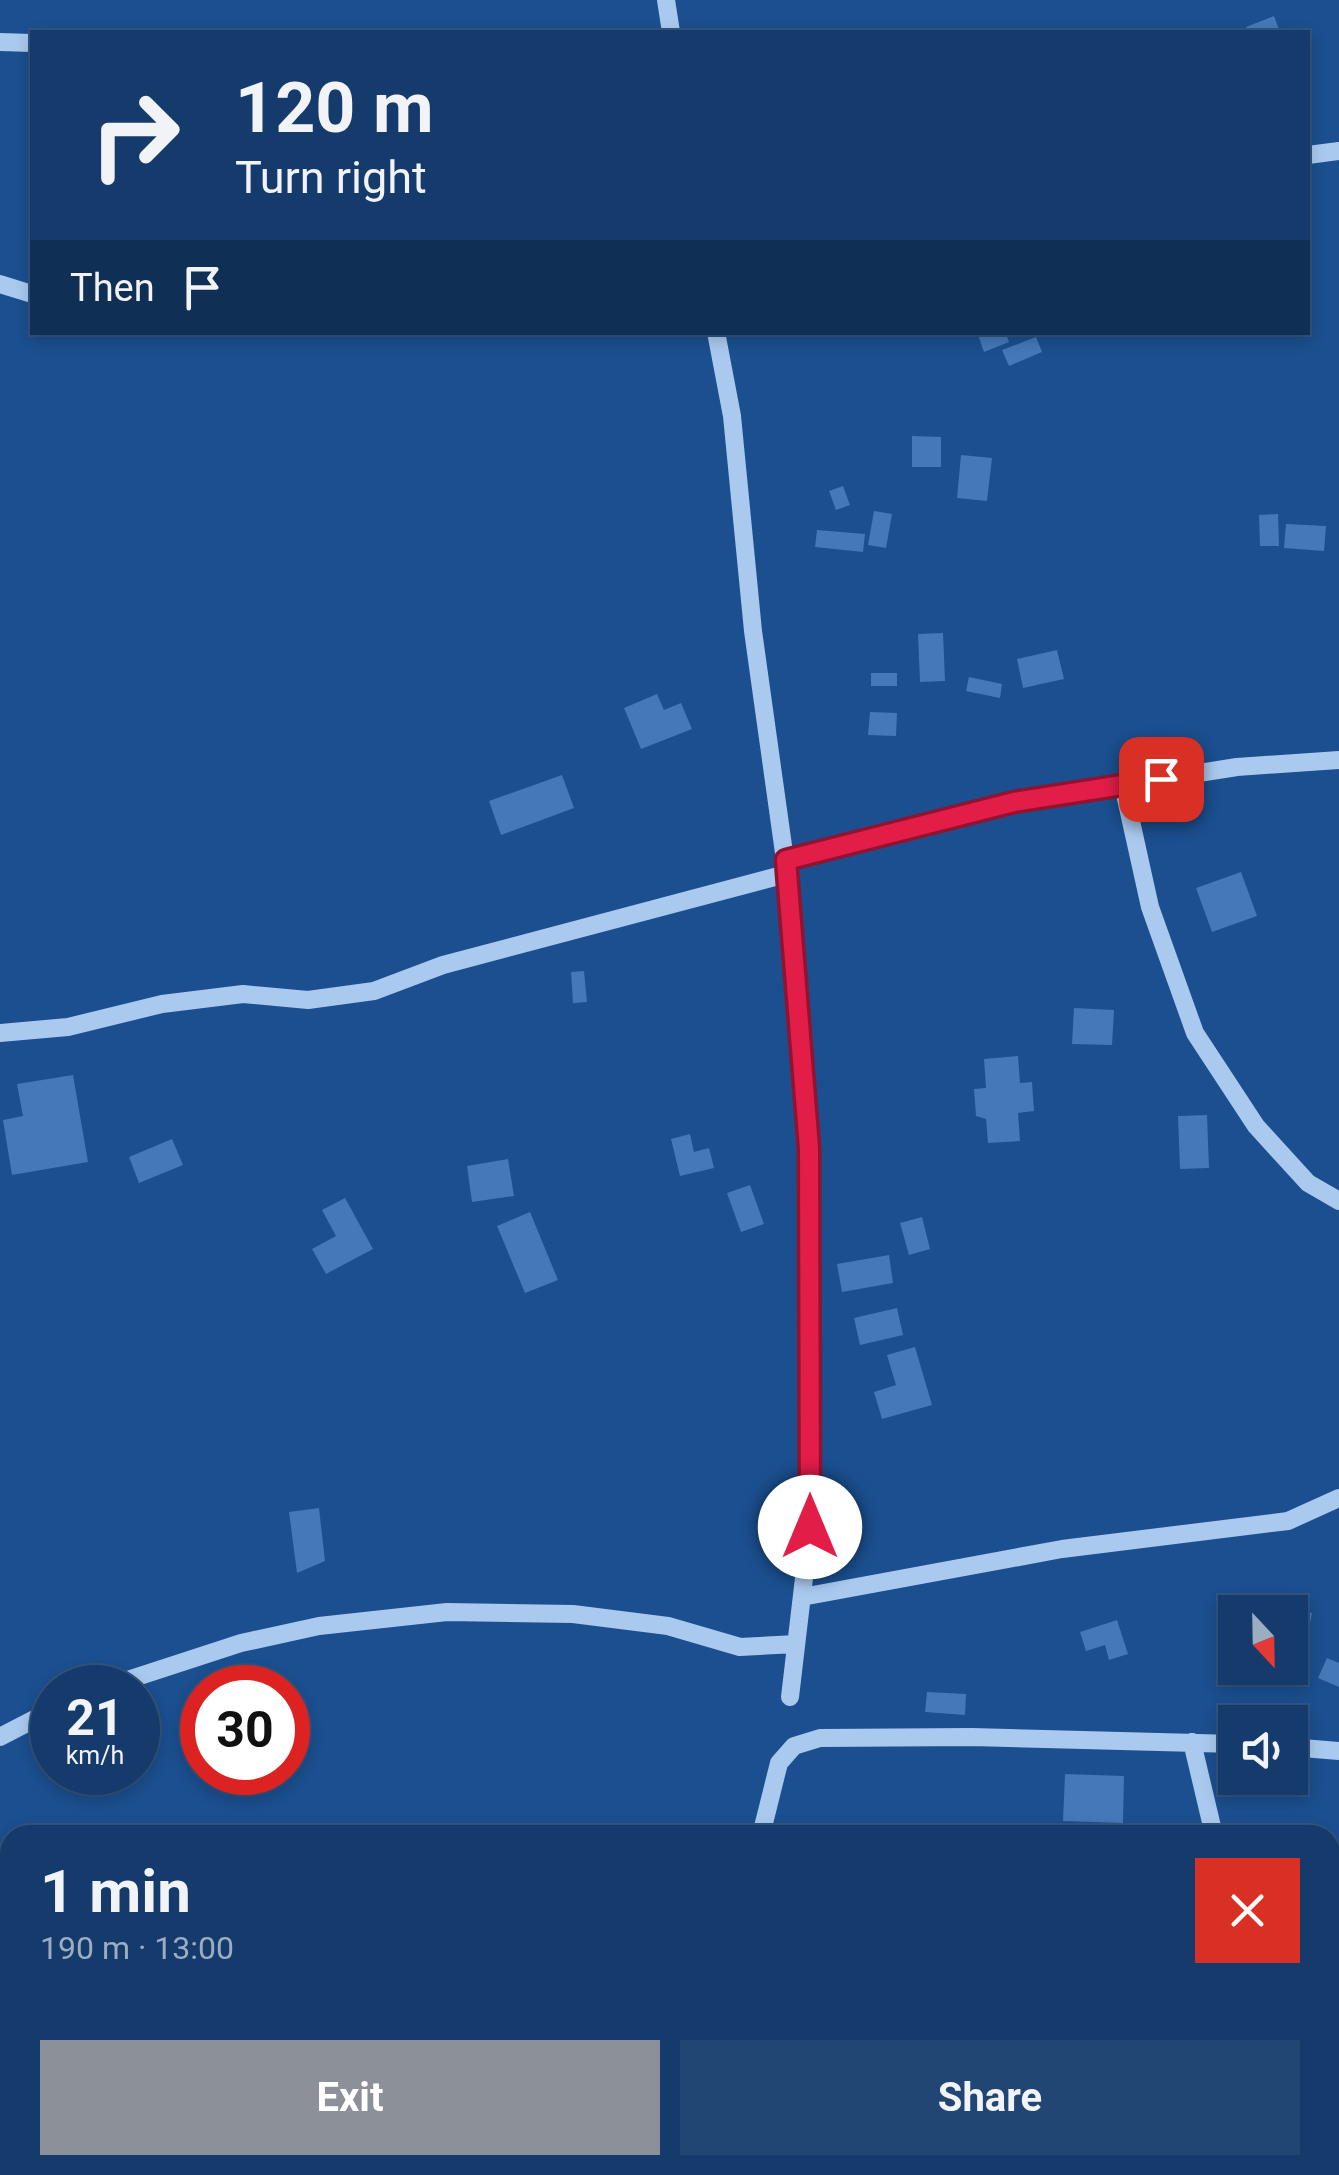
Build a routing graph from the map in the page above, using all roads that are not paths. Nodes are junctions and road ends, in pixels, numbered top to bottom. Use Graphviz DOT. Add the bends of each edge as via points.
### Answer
graph roads {
  1 [pos="666,0"];
  2 [pos="672,30"];
  3 [pos="0,42"];
  4 [pos="30,43"];
  5 [pos="1339,151"];
  6 [pos="1310,155"];
  7 [pos="0,284"];
  8 [pos="30,293"];
  9 [pos="717,335"];
  10 [pos="1339,760"];
  11 [pos="1123,785"];
  12 [pos="786,867"];
  13 [pos="0,1034"];
  14 [pos="1339,1202"];
  15 [pos="1339,1498"];
  16 [pos="802,1596"];
  17 [pos="796,1644"];
  18 [pos="160,1669"];
  19 [pos="790,1697"];
  20 [pos="30,1721"];
  21 [pos="0,1737"];
  22 [pos="1192,1742"];
  23 [pos="1218,1743"];
  24 [pos="1308,1748"];
  25 [pos="1339,1751"];
  26 [pos="763,1825"];
  27 [pos="1212,1825"];
  1 -- 2 [label="street"];
  3 -- 4 [label="street"];
  5 -- 6 [label="street"];
  7 -- 8 [label="street"];
  9 -- 12 [label="street"];
  10 -- 11 [label="street" via="1237,766"];
  11 -- 12 [label="street" via="1014,802"];
  11 -- 14 [label="street" via="1150,907 1195,1033 1256,1126 1308,1182"];
  12 -- 13 [label="street" via="374,991 308,1000 242,994"];
  12 -- 16 [label="street" via="809,1148 810,1527"];
  15 -- 16 [label="street" via="1288,1521 1062,1549"];
  16 -- 17 [label="street"];
  17 -- 18 [label="street" via="740,1647 668,1626 573,1614 447,1612 319,1626"];
  17 -- 19 [label="street"];
  20 -- 21 [label="street"];
  22 -- 23 [label="street"];
  22 -- 26 [label="street" via="820,1738 794,1746 778,1763"];
  22 -- 27 [label="street"];
  24 -- 25 [label="street"];
}
